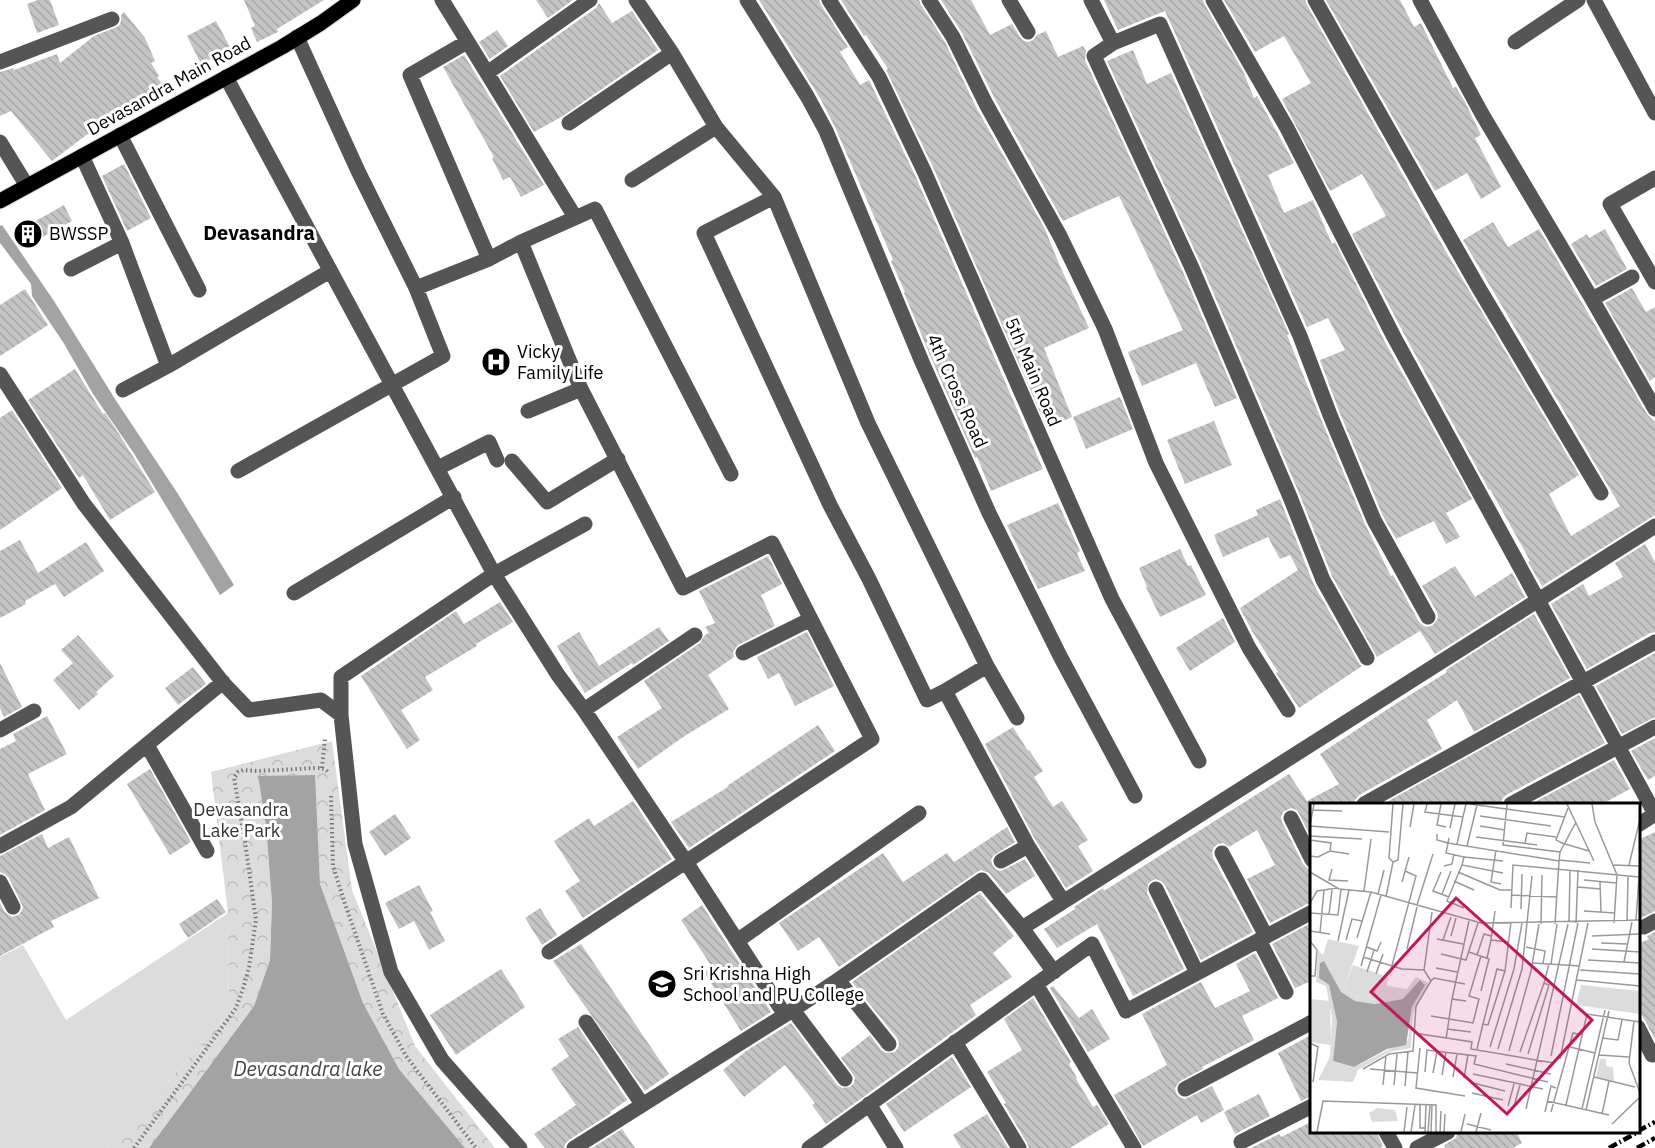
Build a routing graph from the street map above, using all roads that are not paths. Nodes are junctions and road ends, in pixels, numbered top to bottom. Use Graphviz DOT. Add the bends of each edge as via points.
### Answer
graph roads {
  1 [pos="353,0"];
  2 [pos="442,0"];
  3 [pos="590,0"];
  4 [pos="636,0"];
  5 [pos="747,0"];
  6 [pos="829,0"];
  7 [pos="929,0"];
  8 [pos="1009,0"];
  9 [pos="1091,0"];
  10 [pos="1213,0"];
  11 [pos="1315,0"];
  12 [pos="1420,0"];
  13 [pos="1578,0"];
  14 [pos="1594,0"];
  15 [pos="112,19"];
  16 [pos="1028,32"];
  17 [pos="297,37"];
  18 [pos="467,42"];
  19 [pos="1515,42"];
  20 [pos="1113,43"];
  21 [pos="672,53"];
  22 [pos="0,62"];
  23 [pos="486,73"];
  24 [pos="226,77"];
  25 [pos="1655,113"];
  26 [pos="569,123"];
  27 [pos="716,127"];
  28 [pos="120,135"];
  29 [pos="0,142"];
  30 [pos="82,156"];
  31 [pos="1655,178"];
  32 [pos="632,180"];
  33 [pos="27,186"];
  34 [pos="774,197"];
  35 [pos="0,201"];
  36 [pos="575,217"];
  37 [pos="521,242"];
  38 [pos="122,243"];
  39 [pos="489,259"];
  40 [pos="71,269"];
  41 [pos="330,271"];
  42 [pos="1632,277"];
  43 [pos="1655,282"];
  44 [pos="416,288"];
  45 [pos="199,290"];
  46 [pos="1592,299"];
  47 [pos="168,366"];
  48 [pos="0,374"];
  49 [pos="393,385"];
  50 [pos="581,389"];
  51 [pos="123,390"];
  52 [pos="1655,409"];
  53 [pos="528,411"];
  54 [pos="618,459"];
  55 [pos="438,468"];
  56 [pos="238,471"];
  57 [pos="731,474"];
  58 [pos="1601,493"];
  59 [pos="454,497"];
  60 [pos="585,524"];
  61 [pos="1655,526"];
  62 [pos="494,574"];
  63 [pos="294,593"];
  64 [pos="1538,600"];
  65 [pos="1428,618"];
  66 [pos="810,619"];
  67 [pos="695,635"];
  68 [pos="1655,642"];
  69 [pos="743,653"];
  70 [pos="1367,658"];
  71 [pos="987,666"];
  72 [pos="223,682"];
  73 [pos="1583,682"];
  74 [pos="945,691"];
  75 [pos="585,710"];
  76 [pos="1288,710"];
  77 [pos="34,711"];
  78 [pos="341,715"];
  79 [pos="1017,718"];
  80 [pos="1655,727"];
  81 [pos="0,730"];
  82 [pos="147,745"];
  83 [pos="1618,747"];
  84 [pos="1199,761"];
  85 [pos="1135,796"];
  86 [pos="1366,803"];
  87 [pos="1513,803"];
  88 [pos="919,813"];
  89 [pos="1291,818"];
  90 [pos="1640,824"];
  91 [pos="0,846"];
  92 [pos="1028,846"];
  93 [pos="207,851"];
  94 [pos="1222,853"];
  95 [pos="1310,858"];
  96 [pos="686,861"];
  97 [pos="1001,861"];
  98 [pos="0,882"];
  99 [pos="1156,889"];
  100 [pos="1063,901"];
  101 [pos="13,908"];
  102 [pos="1310,913"];
  103 [pos="1022,928"];
  104 [pos="1263,938"];
  105 [pos="737,941"];
  106 [pos="549,952"];
  107 [pos="1054,972"];
  108 [pos="1197,973"];
  109 [pos="838,980"];
  110 [pos="1036,984"];
  111 [pos="1286,992"];
  112 [pos="789,1013"];
  113 [pos="586,1022"];
  114 [pos="1310,1023"];
  115 [pos="1640,1031"];
  116 [pos="955,1042"];
  117 [pos="889,1044"];
  118 [pos="1652,1055"];
  119 [pos="845,1079"];
  120 [pos="1185,1089"];
  121 [pos="642,1104"];
  122 [pos="869,1104"];
  123 [pos="1310,1107"];
  124 [pos="1387,1133"];
  125 [pos="1444,1133"];
  126 [pos="1241,1142"];
  127 [pos="520,1148"];
  128 [pos="574,1148"];
  129 [pos="809,1148"];
  130 [pos="896,1148"];
  131 [pos="1019,1148"];
  132 [pos="1134,1148"];
  133 [pos="1395,1148"];
  134 [pos="1418,1148"];
  1 -- 17 [label="main road, Devasandra Main Road"];
  2 -- 18 [label="street"];
  3 -- 23 [label="street"];
  4 -- 21 [label="street"];
  5 -- 85 [label="street, 4th Cross Road" via="826,131 989,513"];
  6 -- 84 [label="street, 5th Main Road" via="879,77 1112,599"];
  7 -- 76 [label="street" via="1060,237 1105,329 1156,463 1249,648"];
  8 -- 16 [label="street"];
  9 -- 20 [label="street"];
  10 -- 64 [label="street" via="1287,128 1394,337"];
  11 -- 58 [label="street"];
  12 -- 46 [label="street" via="1482,114"];
  13 -- 19 [label="street"];
  14 -- 25 [label="street"];
  15 -- 22 [label="street"];
  17 -- 24 [label="main road, Devasandra Main Road"];
  17 -- 44 [label="street"];
  18 -- 23 [label="street"];
  18 -- 39 [label="street" via="410,75"];
  20 -- 65 [label="street" via="1160,24 1300,336 1374,520"];
  20 -- 70 [label="street" via="1094,56 1192,268 1323,580"];
  21 -- 26 [label="street"];
  21 -- 27 [label="street"];
  23 -- 36 [label="street"];
  24 -- 28 [label="main road, Devasandra Main Road"];
  24 -- 41 [label="street"];
  27 -- 32 [label="street"];
  27 -- 34 [label="street"];
  28 -- 30 [label="main road, Devasandra Main Road"];
  28 -- 45 [label="street"];
  29 -- 33 [label="street"];
  30 -- 33 [label="main road, Devasandra Main Road"];
  30 -- 38 [label="street"];
  31 -- 43 [label="street" via="1610,204"];
  33 -- 35 [label="main road, Devasandra Main Road"];
  34 -- 71 [label="street" via="868,423"];
  34 -- 74 [label="street" via="704,233 830,506 927,700"];
  36 -- 37 [label="street"];
  36 -- 57 [label="street" via="595,209"];
  37 -- 39 [label="street"];
  37 -- 50 [label="street"];
  38 -- 40 [label="street"];
  38 -- 47 [label="street"];
  39 -- 44 [label="street"];
  41 -- 47 [label="street"];
  41 -- 49 [label="street"];
  42 -- 46 [label="street"];
  44 -- 49 [label="street" via="443,356"];
  46 -- 52 [label="street"];
  47 -- 51 [label="street"];
  48 -- 72 [label="street" via="84,504"];
  49 -- 55 [label="street"];
  49 -- 56 [label="street"];
  50 -- 53 [label="street"];
  50 -- 54 [label="street"];
  54 -- 55 [label="street" via="547,502 489,442"];
  54 -- 66 [label="street" via="683,588 772,543"];
  55 -- 59 [label="street"];
  59 -- 62 [label="street"];
  59 -- 63 [label="street"];
  60 -- 62 [label="street"];
  61 -- 64 [label="street"];
  62 -- 75 [label="street"];
  62 -- 78 [label="street" via="340,677"];
  64 -- 73 [label="street"];
  64 -- 100 [label="street"];
  66 -- 69 [label="street"];
  66 -- 96 [label="street" via="872,739"];
  67 -- 75 [label="street"];
  68 -- 73 [label="street"];
  71 -- 74 [label="street"];
  71 -- 79 [label="street"];
  72 -- 78 [label="street" via="249,710 321,700"];
  72 -- 82 [label="street"];
  73 -- 83 [label="street"];
  73 -- 86 [label="street"];
  74 -- 92 [label="street"];
  75 -- 96 [label="street"];
  77 -- 81 [label="street"];
  78 -- 127 [label="street" via="355,844 391,972 442,1060"];
  80 -- 83 [label="street"];
  82 -- 91 [label="street" via="71,807"];
  82 -- 93 [label="street"];
  83 -- 87 [label="street"];
  83 -- 90 [label="street" via="1655,814"];
  88 -- 105 [label="street"];
  89 -- 95 [label="street"];
  92 -- 97 [label="street"];
  92 -- 100 [label="street"];
  94 -- 104 [label="street"];
  96 -- 105 [label="street"];
  96 -- 106 [label="street"];
  98 -- 101 [label="street"];
  99 -- 108 [label="street"];
  100 -- 103 [label="street"];
  102 -- 104 [label="street"];
  103 -- 107 [label="street"];
  103 -- 109 [label="street" via="982,880"];
  104 -- 108 [label="street"];
  104 -- 111 [label="street"];
  105 -- 112 [label="street"];
  107 -- 108 [label="street" via="1092,944 1126,1011"];
  107 -- 110 [label="street"];
  109 -- 112 [label="street"];
  109 -- 117 [label="street"];
  110 -- 116 [label="street"];
  110 -- 132 [label="street"];
  112 -- 119 [label="street"];
  112 -- 121 [label="street"];
  113 -- 121 [label="street"];
  114 -- 120 [label="street"];
  115 -- 118 [label="street"];
  116 -- 122 [label="street"];
  116 -- 131 [label="street"];
  121 -- 128 [label="street"];
  122 -- 129 [label="street"];
  122 -- 130 [label="street"];
  123 -- 126 [label="street"];
  124 -- 133 [label="street"];
  125 -- 134 [label="street"];
}
